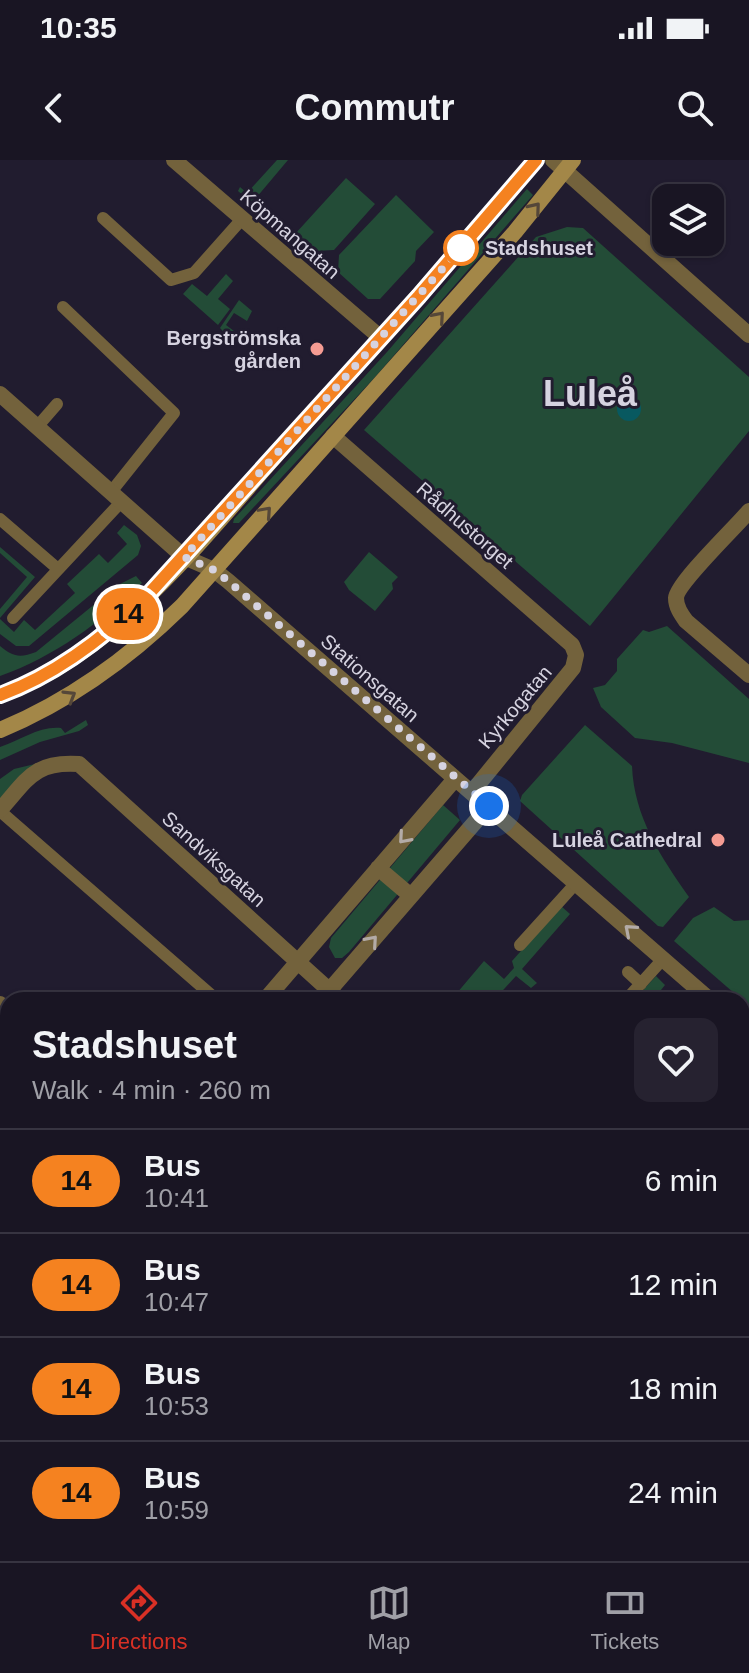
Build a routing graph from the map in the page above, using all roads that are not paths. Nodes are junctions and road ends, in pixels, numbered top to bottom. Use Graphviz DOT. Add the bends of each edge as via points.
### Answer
graph roads {
  1 [pos="174,160"];
  2 [pos="536,160"];
  3 [pos="553,160"];
  4 [pos="570,166"];
  5 [pos="103,218"];
  6 [pos="242,219"];
  7 [pos="63,307"];
  8 [pos="749,335"];
  9 [pos="381,338"];
  10 [pos="0,394"];
  11 [pos="57,404"];
  12 [pos="37,427"];
  13 [pos="333,436"];
  14 [pos="116,496"];
  15 [pos="749,511"];
  16 [pos="0,519"];
  17 [pos="184,557"];
  18 [pos="58,569"];
  19 [pos="214,570"];
  20 [pos="13,618"];
  21 [pos="570,643"];
  22 [pos="749,675"];
  23 [pos="0,695"];
  24 [pos="0,730"];
  25 [pos="455,779"];
  26 [pos="472,792"];
  27 [pos="489,806"];
  28 [pos="0,811"];
  29 [pos="378,868"];
  30 [pos="577,882"];
  31 [pos="411,896"];
  32 [pos="520,945"];
  33 [pos="663,959"];
  34 [pos="298,962"];
  35 [pos="628,972"];
  36 [pos="641,984"];
  37 [pos="208,992"];
  38 [pos="272,992"];
  39 [pos="325,992"];
  40 [pos="334,992"];
  41 [pos="634,992"];
  42 [pos="701,992"];
  1 -- 6 [label="street, Köpmangatan"];
  2 -- 9 [label="main road"];
  3 -- 4 [label="street"];
  4 -- 8 [label="street"];
  13 -- 4 [label="main road, one-way"];
  5 -- 6 [label="lane" via="171,280 194,273"];
  6 -- 9 [label="street, Köpmangatan"];
  7 -- 14 [label="lane" via="174,413"];
  9 -- 17 [label="main road"];
  10 -- 12 [label="street, Stationsgatan"];
  11 -- 12 [label="lane"];
  12 -- 14 [label="street, Stationsgatan"];
  19 -- 13 [label="main road, one-way"];
  13 -- 21 [label="street, Rådhustorget"];
  14 -- 17 [label="street, Stationsgatan"];
  14 -- 18 [label="lane"];
  15 -- 22 [label="street" via="684,582 676,599 686,621"];
  16 -- 18 [label="lane"];
  17 -- 19 [label="street, Stationsgatan"];
  17 -- 23 [label="main road" via="108,631 60,665"];
  18 -- 20 [label="lane"];
  24 -- 19 [label="main road, one-way" via="57,704 105,673 142,645"];
  19 -- 25 [label="street, Stationsgatan"];
  21 -- 26 [label="street, Kyrkogatan" via="576,655 573,668"];
  25 -- 26 [label="street, Stationsgatan"];
  25 -- 29 [label="street, one-way"];
  26 -- 27 [label="street, Stationsgatan"];
  27 -- 30 [label="street, Stationsgatan"];
  27 -- 31 [label="street"];
  28 -- 34 [label="street, Sandviksgatan" via="37,769 79,764"];
  28 -- 37 [label="lane"];
  29 -- 31 [label="street"];
  29 -- 34 [label="street"];
  30 -- 32 [label="lane"];
  33 -- 30 [label="street, Stationsgatan, one-way"];
  40 -- 31 [label="street, one-way"];
  33 -- 36 [label="lane"];
  33 -- 42 [label="street, Stationsgatan"];
  34 -- 38 [label="street"];
  34 -- 39 [label="street, Sandviksgatan"];
  35 -- 36 [label="lane"];
  36 -- 41 [label="lane"];
}
